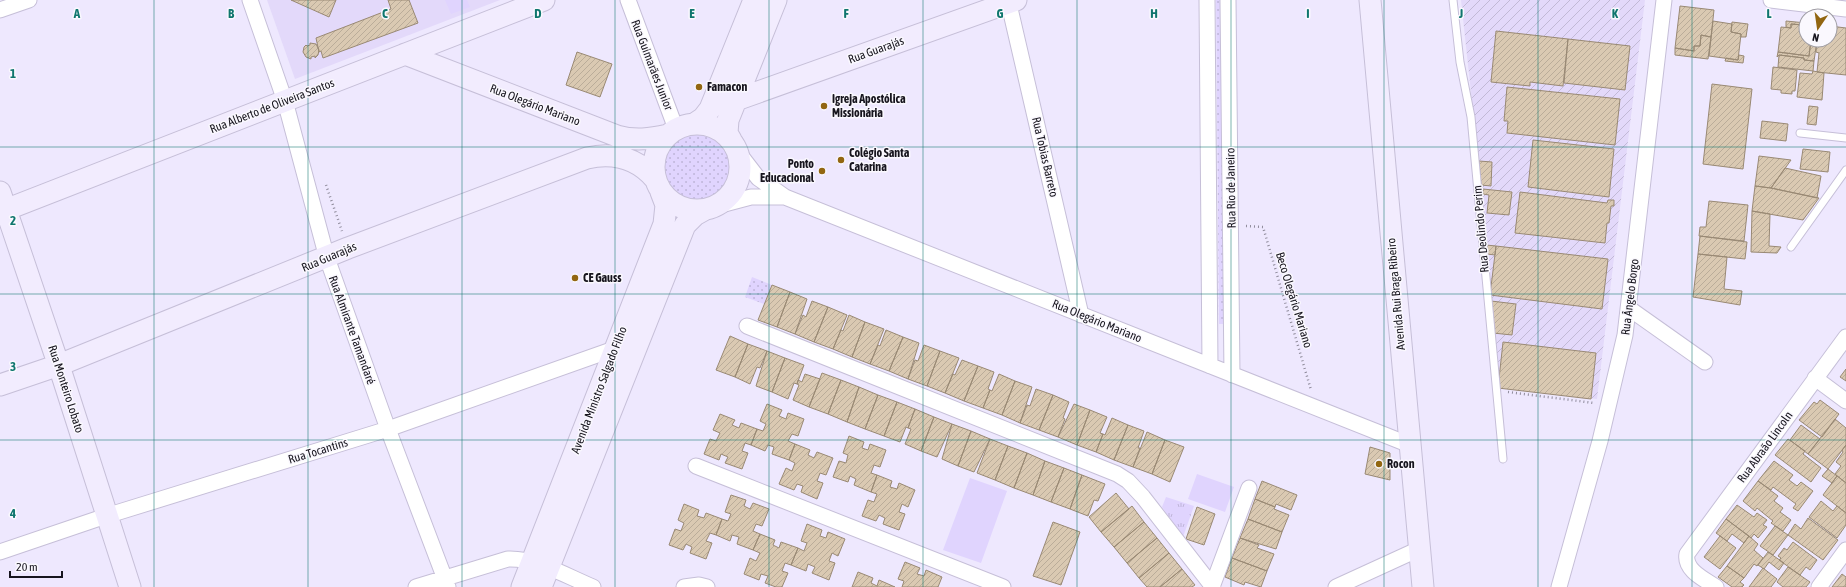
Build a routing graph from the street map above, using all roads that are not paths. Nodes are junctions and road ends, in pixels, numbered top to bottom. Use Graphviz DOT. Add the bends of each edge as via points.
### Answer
graph roads {
  1 [pos="29,0"];
  2 [pos="250,0"];
  3 [pos="544,0"];
  4 [pos="628,0"];
  5 [pos="754,0"];
  6 [pos="776,0"];
  7 [pos="1207,0"];
  8 [pos="1228,0"];
  9 [pos="1370,0"];
  10 [pos="1453,0"];
  11 [pos="1664,0"];
  12 [pos="1772,0"];
  13 [pos="1011,1"];
  14 [pos="1846,9"];
  15 [pos="0,10"];
  16 [pos="405,54"];
  17 [pos="736,100"];
  18 [pos="286,101"];
  19 [pos="585,124"];
  20 [pos="680,130"];
  21 [pos="1800,133"];
  22 [pos="1846,138"];
  23 [pos="735,146"];
  24 [pos="578,162"];
  25 [pos="1846,170"];
  26 [pos="658,185"];
  27 [pos="785,197"];
  28 [pos="2,204"];
  29 [pos="711,208"];
  30 [pos="1791,247"];
  31 [pos="327,258"];
  32 [pos="1630,309"];
  33 [pos="1081,315"];
  34 [pos="747,326"];
  35 [pos="1846,337"];
  36 [pos="624,351"];
  37 [pos="1705,362"];
  38 [pos="58,365"];
  39 [pos="1210,366"];
  40 [pos="1232,375"];
  41 [pos="1816,378"];
  42 [pos="0,385"];
  43 [pos="1846,401"];
  44 [pos="388,429"];
  45 [pos="1410,445"];
  46 [pos="1503,459"];
  47 [pos="696,466"];
  48 [pos="1249,488"];
  49 [pos="106,516"];
  50 [pos="1419,549"];
  51 [pos="1846,550"];
  52 [pos="0,552"];
  53 [pos="540,572"];
  54 [pos="446,582"];
  55 [pos="130,587"];
  56 [pos="416,587"];
  57 [pos="522,587"];
  58 [pos="593,587"];
  59 [pos="684,587"];
  60 [pos="707,587"];
  61 [pos="1003,587"];
  62 [pos="1212,587"];
  63 [pos="1336,587"];
  64 [pos="1423,587"];
  65 [pos="1559,587"];
  66 [pos="1716,587"];
  67 [pos="1819,587"];
  1 -- 15 [label="street"];
  2 -- 18 [label="street, Rua Almirante Tamandaré"];
  3 -- 16 [label="main road, Rua Alberto de Oliveira Santos"];
  4 -- 20 [label="street, Rua Guimarães Junior"];
  5 -- 20 [label="main road" via="710,109 703,118"];
  6 -- 17 [label="main road"];
  7 -- 39 [label="street, Rua Rio de Janeiro"];
  8 -- 40 [label="street, Rua Rio de Janeiro"];
  9 -- 45 [label="main road, Avenida Rui Braga Ribeiro"];
  10 -- 46 [label="lane, Rua Deolindo Perim" via="1460,62 1471,117"];
  11 -- 32 [label="street, Rua Ângelo Borgo"];
  12 -- 14 [label="street"];
  13 -- 17 [label="main road, Rua Guarajás"];
  13 -- 33 [label="street, Rua Tobias Barreto"];
  16 -- 18 [label="main road, Rua Alberto de Oliveira Santos"];
  16 -- 19 [label="main road, Rua Olegário Mariano"];
  17 -- 23 [label="main road" via="727,124 727,133"];
  18 -- 28 [label="main road, Rua Alberto de Oliveira Santos"];
  18 -- 31 [label="street, Rua Almirante Tamandaré"];
  19 -- 20 [label="main road, Rua Olegário Mariano" via="630,139 650,139"];
  19 -- 24 [label="main road" via="589,144"];
  20 -- 23 [label="main road" via="714,128"];
  20 -- 26 [label="main road" via="656,152 654,165"];
  21 -- 22 [label="lane"];
  23 -- 27 [label="street, Rua Olegário Mariano" via="758,178"];
  23 -- 29 [label="main road" via="741,166 739,180 728,198"];
  24 -- 26 [label="main road, Rua Guarajás" via="600,156 619,156 642,166"];
  24 -- 31 [label="main road, Rua Guarajás" via="355,245"];
  25 -- 30 [label="lane"];
  26 -- 29 [label="main road" via="677,206 690,210"];
  26 -- 36 [label="main road, Avenida Ministro Salgado Filho" via="666,205 665,219"];
  27 -- 29 [label="street, Rua Olegário Mariano" via="751,197"];
  27 -- 33 [label="street, Rua Olegário Mariano"];
  28 -- 38 [label="main road, Rua Monteiro Lobato"];
  29 -- 36 [label="main road, Avenida Ministro Salgado Filho" via="695,214 685,225"];
  31 -- 38 [label="main road, Rua Guarajás"];
  31 -- 44 [label="street, Rua Almirante Tamandaré"];
  32 -- 37 [label="street"];
  32 -- 65 [label="street, Rua Ângelo Borgo" via="1609,404"];
  33 -- 39 [label="street, Rua Olegário Mariano"];
  34 -- 62 [label="street" via="1117,474 1143,496"];
  35 -- 41 [label="street, Rua Abraão Lincoln"];
  36 -- 44 [label="street, Rua Tocantins"];
  36 -- 53 [label="main road, Avenida Ministro Salgado Filho"];
  38 -- 42 [label="main road, Rua Guarajás"];
  38 -- 49 [label="main road, Rua Monteiro Lobato"];
  39 -- 40 [label="street, Rua Olegário Mariano"];
  40 -- 45 [label="street, Rua Olegário Mariano"];
  41 -- 43 [label="street"];
  41 -- 66 [label="street, Rua Abraão Lincoln" via="1691,548 1686,560 1688,565"];
  44 -- 49 [label="street, Rua Tocantins"];
  44 -- 54 [label="street, Rua Almirante Tamandaré"];
  45 -- 50 [label="main road, Avenida Rui Braga Ribeiro"];
  47 -- 61 [label="street"];
  48 -- 62 [label="street"];
  49 -- 52 [label="street, Rua Tocantins"];
  49 -- 55 [label="main road, Rua Monteiro Lobato"];
  50 -- 63 [label="street"];
  50 -- 64 [label="main road, Avenida Rui Braga Ribeiro"];
  51 -- 67 [label="street"];
  53 -- 54 [label="street" via="517,559 508,559"];
  53 -- 57 [label="main road, Avenida Ministro Salgado Filho"];
  53 -- 58 [label="street"];
  54 -- 56 [label="street"];
  59 -- 60 [label="street"];
}
